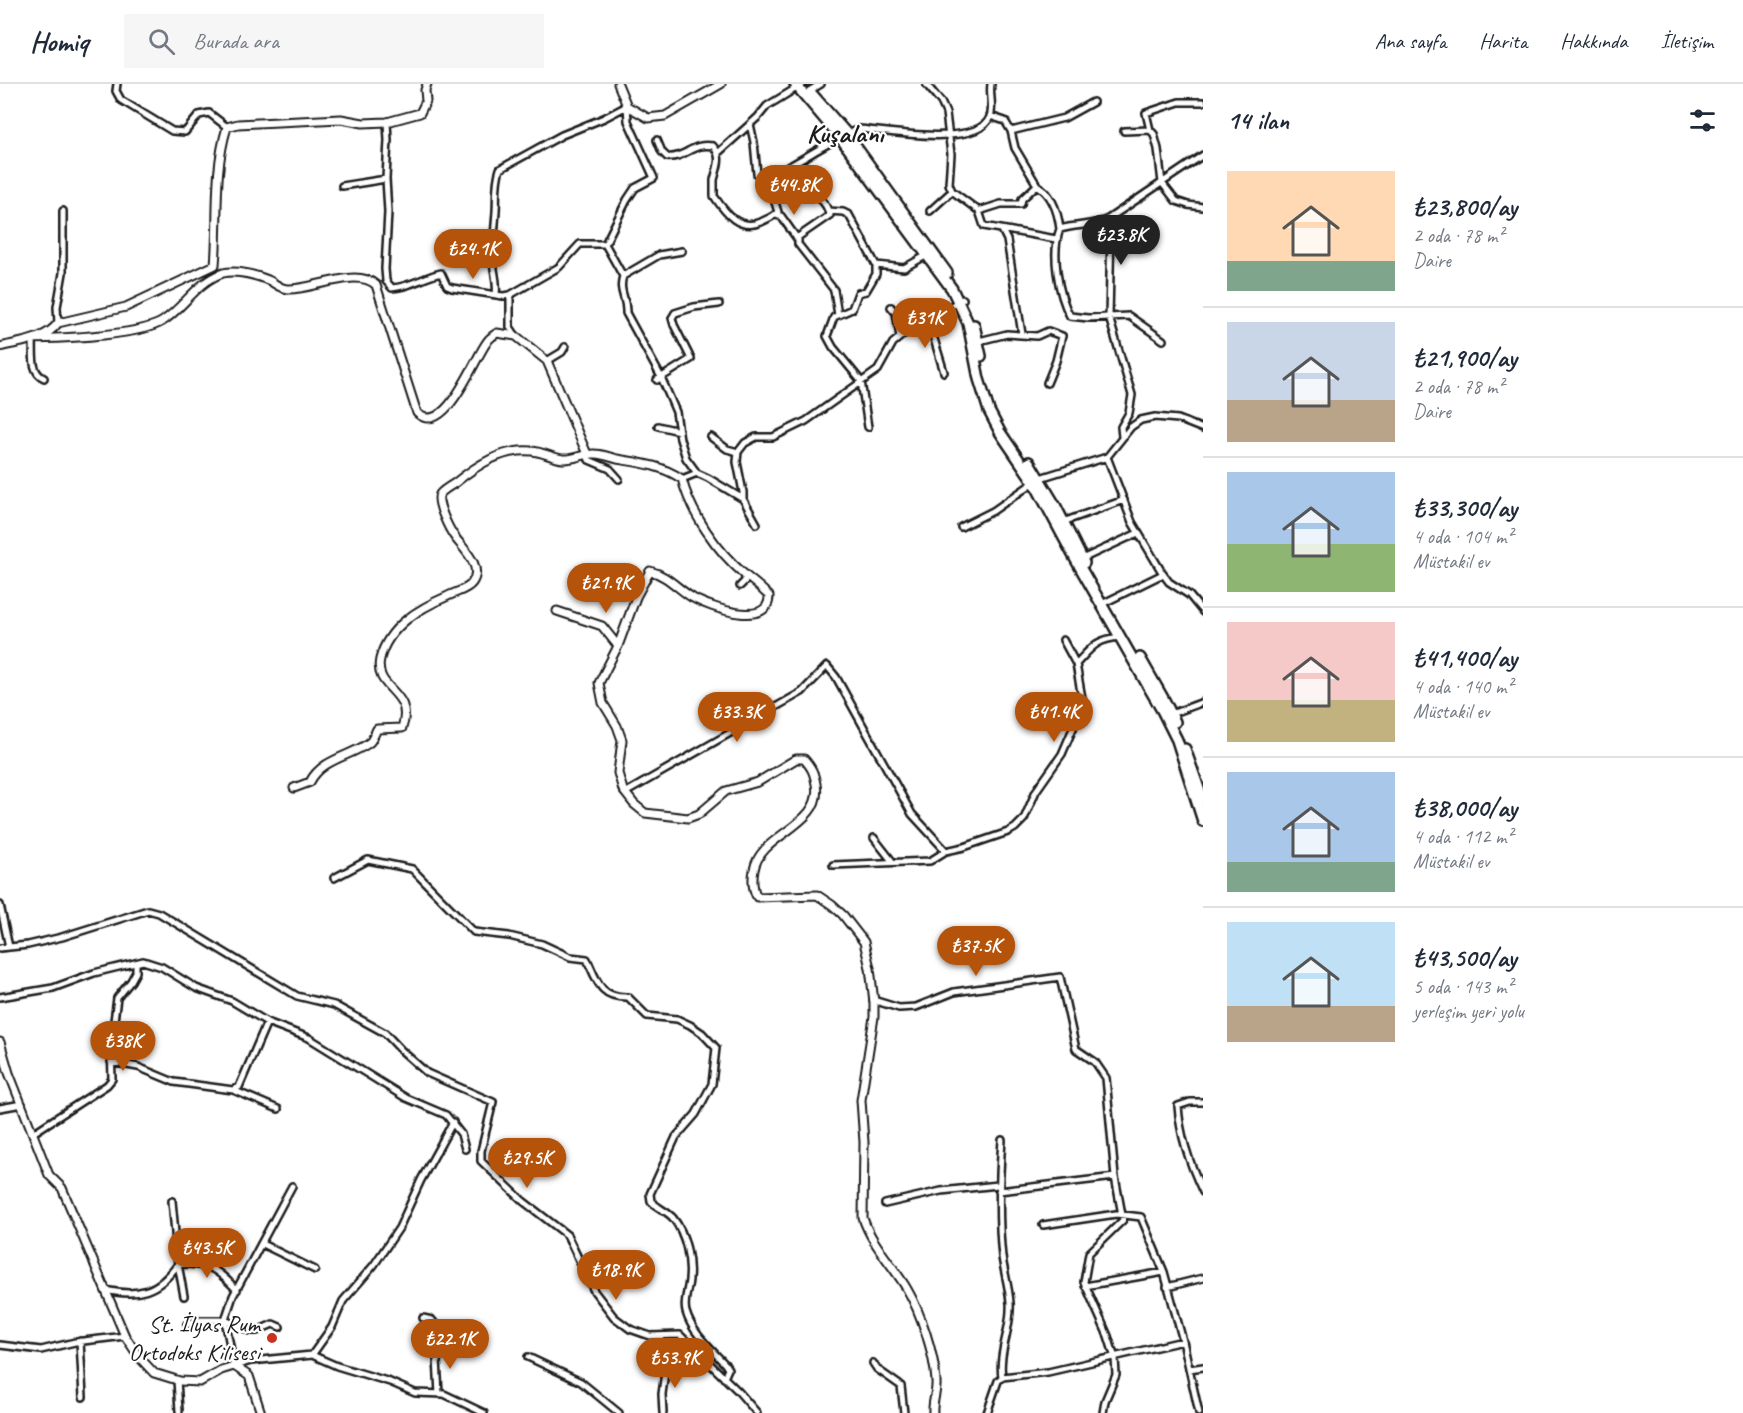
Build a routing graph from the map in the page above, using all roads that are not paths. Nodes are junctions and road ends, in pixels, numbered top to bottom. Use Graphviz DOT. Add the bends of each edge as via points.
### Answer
graph roads {
  1 [pos="117,84"];
  2 [pos="427,84"];
  3 [pos="618,84"];
  4 [pos="721,84"];
  5 [pos="821,84"];
  6 [pos="926,84"];
  7 [pos="991,84"];
  8 [pos="802,86"];
  9 [pos="1093,102"];
  10 [pos="1203,102"];
  11 [pos="627,106"];
  12 [pos="990,116"];
  13 [pos="387,123"];
  14 [pos="750,124"];
  15 [pos="227,127"];
  16 [pos="1150,130"];
  17 [pos="1011,131"];
  18 [pos="1124,131"];
  19 [pos="843,135"];
  20 [pos="950,136"];
  21 [pos="657,140"];
  22 [pos="718,152"];
  23 [pos="1203,155"];
  24 [pos="796,164"];
  25 [pos="386,179"];
  26 [pos="764,179"];
  27 [pos="1162,183"];
  28 [pos="1036,185"];
  29 [pos="342,186"];
  30 [pos="952,191"];
  31 [pos="1203,207"];
  32 [pos="63,211"];
  33 [pos="828,211"];
  34 [pos="930,211"];
  35 [pos="979,211"];
  36 [pos="775,215"];
  37 [pos="1108,219"];
  38 [pos="1060,229"];
  39 [pos="1002,230"];
  40 [pos="1056,239"];
  41 [pos="798,240"];
  42 [pos="605,244"];
  43 [pos="682,251"];
  44 [pos="930,254"];
  45 [pos="876,265"];
  46 [pos="622,276"];
  47 [pos="496,295"];
  48 [pos="510,295"];
  49 [pos="961,300"];
  50 [pos="719,304"];
  51 [pos="891,307"];
  52 [pos="838,315"];
  53 [pos="1109,317"];
  54 [pos="928,319"];
  55 [pos="58,323"];
  56 [pos="1022,334"];
  57 [pos="516,336"];
  58 [pos="900,337"];
  59 [pos="33,339"];
  60 [pos="1163,340"];
  61 [pos="979,341"];
  62 [pos="565,346"];
  63 [pos="0,347"];
  64 [pos="547,361"];
  65 [pos="944,372"];
  66 [pos="44,378"];
  67 [pos="659,378"];
  68 [pos="861,381"];
  69 [pos="1047,383"];
  70 [pos="658,426"];
  71 [pos="868,427"];
  72 [pos="1203,429"];
  73 [pos="679,431"];
  74 [pos="711,437"];
  75 [pos="1122,437"];
  76 [pos="738,452"];
  77 [pos="587,454"];
  78 [pos="1107,457"];
  79 [pos="697,473"];
  80 [pos="619,479"];
  81 [pos="682,479"];
  82 [pos="1037,480"];
  83 [pos="743,499"];
  84 [pos="1124,500"];
  85 [pos="993,511"];
  86 [pos="1001,513"];
  87 [pos="1064,522"];
  88 [pos="757,524"];
  89 [pos="961,527"];
  90 [pos="1138,533"];
  91 [pos="1082,558"];
  92 [pos="1163,574"];
  93 [pos="745,575"];
  94 [pos="740,586"];
  95 [pos="1107,602"];
  96 [pos="557,611"];
  97 [pos="1203,612"];
  98 [pos="1121,637"];
  99 [pos="1064,640"];
  100 [pos="618,646"];
  101 [pos="1076,664"];
  102 [pos="1203,702"];
  103 [pos="1171,714"];
  104 [pos="1200,782"];
  105 [pos="294,788"];
  106 [pos="625,793"];
  107 [pos="1203,800"];
  108 [pos="1203,821"];
  109 [pos="874,838"];
  110 [pos="946,851"];
  111 [pos="892,861"];
  112 [pos="833,865"];
  113 [pos="334,879"];
  114 [pos="0,905"];
  115 [pos="9,947"];
  116 [pos="0,948"];
  117 [pos="136,963"];
  118 [pos="0,997"];
  119 [pos="873,999"];
  120 [pos="267,1022"];
  121 [pos="0,1042"];
  122 [pos="111,1062"];
  123 [pos="233,1090"];
  124 [pos="1203,1102"];
  125 [pos="22,1104"];
  126 [pos="0,1108"];
  127 [pos="278,1109"];
  128 [pos="453,1122"];
  129 [pos="33,1133"];
  130 [pos="1002,1140"];
  131 [pos="465,1149"];
  132 [pos="1115,1178"];
  133 [pos="292,1186"];
  134 [pos="998,1188"];
  135 [pos="1203,1192"];
  136 [pos="172,1201"];
  137 [pos="885,1204"];
  138 [pos="1122,1214"];
  139 [pos="1043,1225"];
  140 [pos="262,1244"];
  141 [pos="178,1264"];
  142 [pos="315,1270"];
  143 [pos="1164,1272"];
  144 [pos="1203,1278"];
  145 [pos="1085,1286"];
  146 [pos="1167,1287"];
  147 [pos="105,1290"];
  148 [pos="237,1290"];
  149 [pos="184,1296"];
  150 [pos="423,1318"];
  151 [pos="225,1320"];
  152 [pos="187,1324"];
  153 [pos="280,1327"];
  154 [pos="125,1336"];
  155 [pos="80,1341"];
  156 [pos="1183,1341"];
  157 [pos="0,1345"];
  158 [pos="312,1355"];
  159 [pos="528,1357"];
  160 [pos="1115,1358"];
  161 [pos="873,1363"];
  162 [pos="666,1365"];
  163 [pos="234,1366"];
  164 [pos="1203,1367"];
  165 [pos="1189,1369"];
  166 [pos="1002,1377"];
  167 [pos="724,1378"];
  168 [pos="177,1380"];
  169 [pos="439,1394"];
  170 [pos="83,1397"];
  171 [pos="179,1411"];
  172 [pos="261,1413"];
  173 [pos="484,1413"];
  174 [pos="619,1413"];
  175 [pos="663,1413"];
  176 [pos="757,1413"];
  177 [pos="904,1413"];
  178 [pos="933,1413"];
  179 [pos="987,1413"];
  180 [pos="1102,1413"];
  181 [pos="1199,1413"];
  1 -- 15 [label="street" via="121,100 172,131 185,132 199,115 209,113"];
  2 -- 13 [label="street" via="426,101 420,113"];
  3 -- 11 [label="street"];
  4 -- 11 [label="street" via="665,116 648,118"];
  5 -- 8 [label="street"];
  6 -- 20 [label="street" via="941,102"];
  7 -- 12 [label="street"];
  8 -- 14 [label="street" via="767,106"];
  8 -- 19 [label="highway"];
  9 -- 17 [label="street" via="1065,118"];
  10 -- 16 [label="street" via="1179,102 1146,113"];
  11 -- 42 [label="street" via="628,121 654,178 635,188"];
  11 -- 47 [label="street" via="500,169 495,184"];
  12 -- 17 [label="street" via="1005,121"];
  12 -- 20 [label="street" via="980,128"];
  13 -- 15 [label="street" via="341,119"];
  13 -- 25 [label="street"];
  14 -- 22 [label="street"];
  14 -- 26 [label="street" via="757,174"];
  15 -- 55 [label="street" via="216,186 215,265 126,307"];
  16 -- 18 [label="street"];
  16 -- 27 [label="street" via="1158,148"];
  17 -- 28 [label="street" via="1015,148"];
  19 -- 20 [label="street" via="859,129"];
  19 -- 24 [label="street"];
  19 -- 44 [label="highway"];
  20 -- 30 [label="street"];
  21 -- 22 [label="street" via="667,157 674,158 705,144"];
  22 -- 36 [label="street" via="714,196 718,203 745,226"];
  23 -- 27 [label="street"];
  24 -- 26 [label="street"];
  24 -- 33 [label="street"];
  25 -- 29 [label="street"];
  25 -- 47 [label="street" via="388,285 404,286 441,273 452,288"];
  26 -- 36 [label="street" via="778,212"];
  27 -- 31 [label="street" via="1176,201"];
  27 -- 37 [label="street"];
  28 -- 35 [label="street" via="1021,204 1001,204"];
  28 -- 38 [label="street" via="1046,191"];
  30 -- 34 [label="street"];
  30 -- 35 [label="street"];
  32 -- 55 [label="street"];
  33 -- 41 [label="street" via="830,215 808,228"];
  33 -- 45 [label="street" via="849,215"];
  35 -- 39 [label="street" via="984,226"];
  36 -- 41 [label="street" via="781,216"];
  37 -- 38 [label="street"];
  37 -- 53 [label="street" via="1112,230"];
  38 -- 40 [label="street"];
  39 -- 40 [label="street"];
  39 -- 56 [label="street" via="1007,240"];
  40 -- 53 [label="street" via="1057,271 1070,316"];
  41 -- 52 [label="street" via="834,290"];
  42 -- 46 [label="street"];
  42 -- 48 [label="street" via="580,244 559,267"];
  43 -- 46 [label="street" via="659,255"];
  44 -- 45 [label="street" via="904,268"];
  44 -- 49 [label="highway"];
  45 -- 52 [label="street" via="876,274 866,291 858,293 852,309"];
  46 -- 67 [label="street" via="626,313"];
  47 -- 48 [label="street"];
  48 -- 57 [label="street" via="510,327"];
  49 -- 54 [label="street"];
  49 -- 61 [label="highway"];
  49 -- 82 [label="highway" via="984,398 1000,432"];
  50 -- 67 [label="street" via="675,313 674,325 691,358"];
  51 -- 58 [label="street"];
  52 -- 68 [label="street" via="827,336"];
  53 -- 60 [label="street" via="1129,316"];
  53 -- 75 [label="street" via="1132,396 1121,427"];
  54 -- 58 [label="street"];
  54 -- 65 [label="street"];
  55 -- 59 [label="street" via="53,330"];
  56 -- 61 [label="street"];
  56 -- 69 [label="street" via="1037,336 1048,331 1062,336"];
  57 -- 59 [label="street" via="497,333 488,340 455,398 436,416 428,418 417,413 376,285 366,279 288,289 244,273 223,273 150,328"];
  57 -- 64 [label="street"];
  58 -- 68 [label="street" via="878,370"];
  59 -- 63 [label="street"];
  59 -- 66 [label="street" via="34,369"];
  61 -- 82 [label="highway" via="993,406"];
  62 -- 64 [label="street"];
  64 -- 77 [label="street"];
  67 -- 73 [label="street" via="676,412"];
  68 -- 71 [label="street"];
  68 -- 76 [label="street" via="806,421 773,436 756,437"];
  70 -- 73 [label="street"];
  72 -- 75 [label="street" via="1178,419 1155,417 1136,423"];
  73 -- 79 [label="street" via="686,458"];
  74 -- 76 [label="street"];
  75 -- 78 [label="street"];
  76 -- 83 [label="street"];
  77 -- 80 [label="street" via="589,460 610,469"];
  77 -- 81 [label="street" via="646,463"];
  77 -- 105 [label="street" via="564,459 533,451 506,452 471,470 440,494 442,513 476,571 468,587 425,605 404,621 380,659 385,683 404,705 402,728 377,729 372,741 332,761 310,782"];
  78 -- 82 [label="street"];
  78 -- 84 [label="street"];
  79 -- 81 [label="street"];
  79 -- 83 [label="street"];
  81 -- 93 [label="street" via="702,524"];
  82 -- 85 [label="street"];
  82 -- 87 [label="highway"];
  82 -- 98 [label="highway" via="1072,553"];
  83 -- 88 [label="street"];
  84 -- 87 [label="street"];
  84 -- 90 [label="street"];
  85 -- 86 [label="street"];
  85 -- 89 [label="street"];
  87 -- 91 [label="highway"];
  90 -- 91 [label="street"];
  90 -- 92 [label="street"];
  91 -- 95 [label="highway"];
  92 -- 95 [label="street"];
  92 -- 97 [label="street"];
  93 -- 94 [label="street"];
  93 -- 100 [label="street" via="769,596 765,609 756,613 727,612 695,599 660,573 650,571"];
  95 -- 103 [label="highway"];
  96 -- 100 [label="street" via="597,623"];
  98 -- 101 [label="street" via="1098,641"];
  98 -- 108 [label="highway" via="1177,740"];
  99 -- 101 [label="street"];
  100 -- 106 [label="street" via="599,682 603,703 622,740 618,773"];
  101 -- 110 [label="street" via="1082,698 1080,712 1062,754 1036,790 1024,819 1008,832"];
  102 -- 103 [label="street"];
  103 -- 104 [label="highway"];
  104 -- 107 [label="highway"];
  106 -- 110 [label="street" via="802,692 827,666 912,814"];
  106 -- 119 [label="street" via="645,813 688,818 699,814 726,791 758,782 796,759 804,759 813,769 815,801 808,813 763,849 756,860 753,890 757,897 817,895 832,905 864,942"];
  109 -- 111 [label="street"];
  110 -- 111 [label="street" via="930,861"];
  111 -- 112 [label="street"];
  113 -- 167 [label="street" via="368,860 412,869 474,932 542,944 570,957 587,959 605,992 615,998 628,998 647,1016 677,1019 690,1025 716,1048 712,1084 696,1114 676,1137 650,1194 651,1201 679,1229 690,1271 686,1315 725,1364 728,1369"];
  114 -- 115 [label="street"];
  115 -- 116 [label="street"];
  115 -- 167 [label="street" via="62,937 148,910 297,996 334,1005 385,1032 427,1073 493,1102 482,1161 567,1235 594,1291 614,1317 630,1329 650,1336 680,1335"];
  117 -- 118 [label="street" via="53,988"];
  117 -- 120 [label="street" via="143,961 162,967"];
  117 -- 122 [label="street" via="136,972 117,998"];
  119 -- 132 [label="street" via="898,1008 916,1007 954,992 1060,977 1076,1049 1095,1062 1106,1078"];
  119 -- 178 [label="street" via="874,1017 861,1100 863,1218 914,1301 930,1347 936,1380"];
  120 -- 123 [label="street" via="239,1087"];
  120 -- 128 [label="street" via="309,1038"];
  121 -- 125 [label="street"];
  122 -- 123 [label="street" via="138,1067 174,1082"];
  122 -- 129 [label="street" via="112,1078 107,1085"];
  123 -- 127 [label="street"];
  124 -- 135 [label="street" via="1178,1106 1186,1152"];
  125 -- 126 [label="street"];
  125 -- 129 [label="street"];
  128 -- 131 [label="street"];
  128 -- 158 [label="street" via="399,1228 344,1301"];
  129 -- 147 [label="street" via="49,1175 62,1188"];
  130 -- 134 [label="street"];
  132 -- 134 [label="street"];
  132 -- 138 [label="street"];
  133 -- 140 [label="street"];
  134 -- 137 [label="street" via="940,1191"];
  134 -- 166 [label="street" via="1010,1305 1002,1348"];
  136 -- 141 [label="street"];
  138 -- 139 [label="street"];
  138 -- 143 [label="street" via="1141,1217"];
  138 -- 145 [label="street" via="1123,1220 1089,1253"];
  140 -- 142 [label="street"];
  140 -- 148 [label="street"];
  141 -- 147 [label="street" via="169,1277 141,1293 127,1295"];
  141 -- 148 [label="street" via="202,1264 221,1274"];
  141 -- 149 [label="street"];
  143 -- 145 [label="street"];
  143 -- 146 [label="street"];
  144 -- 146 [label="street"];
  145 -- 160 [label="street"];
  146 -- 156 [label="street"];
  147 -- 154 [label="street"];
  148 -- 151 [label="street"];
  150 -- 169 [label="street" via="435,1324"];
  151 -- 152 [label="street"];
  151 -- 153 [label="street" via="250,1331 273,1324"];
  151 -- 163 [label="street"];
  154 -- 155 [label="street"];
  154 -- 168 [label="street" via="154,1373"];
  155 -- 157 [label="street" via="41,1350"];
  155 -- 170 [label="street"];
  156 -- 160 [label="street"];
  156 -- 165 [label="street"];
  158 -- 163 [label="street"];
  158 -- 169 [label="street" via="415,1393"];
  159 -- 174 [label="street" via="581,1382"];
  160 -- 166 [label="street"];
  160 -- 180 [label="street" via="1116,1375"];
  161 -- 177 [label="street" via="901,1386"];
  162 -- 175 [label="street"];
  163 -- 168 [label="street" via="200,1382"];
  163 -- 172 [label="street" via="249,1376"];
  164 -- 165 [label="street"];
  165 -- 181 [label="street"];
  166 -- 179 [label="street"];
  167 -- 176 [label="street"];
  168 -- 171 [label="street"];
  169 -- 173 [label="street"];
}
